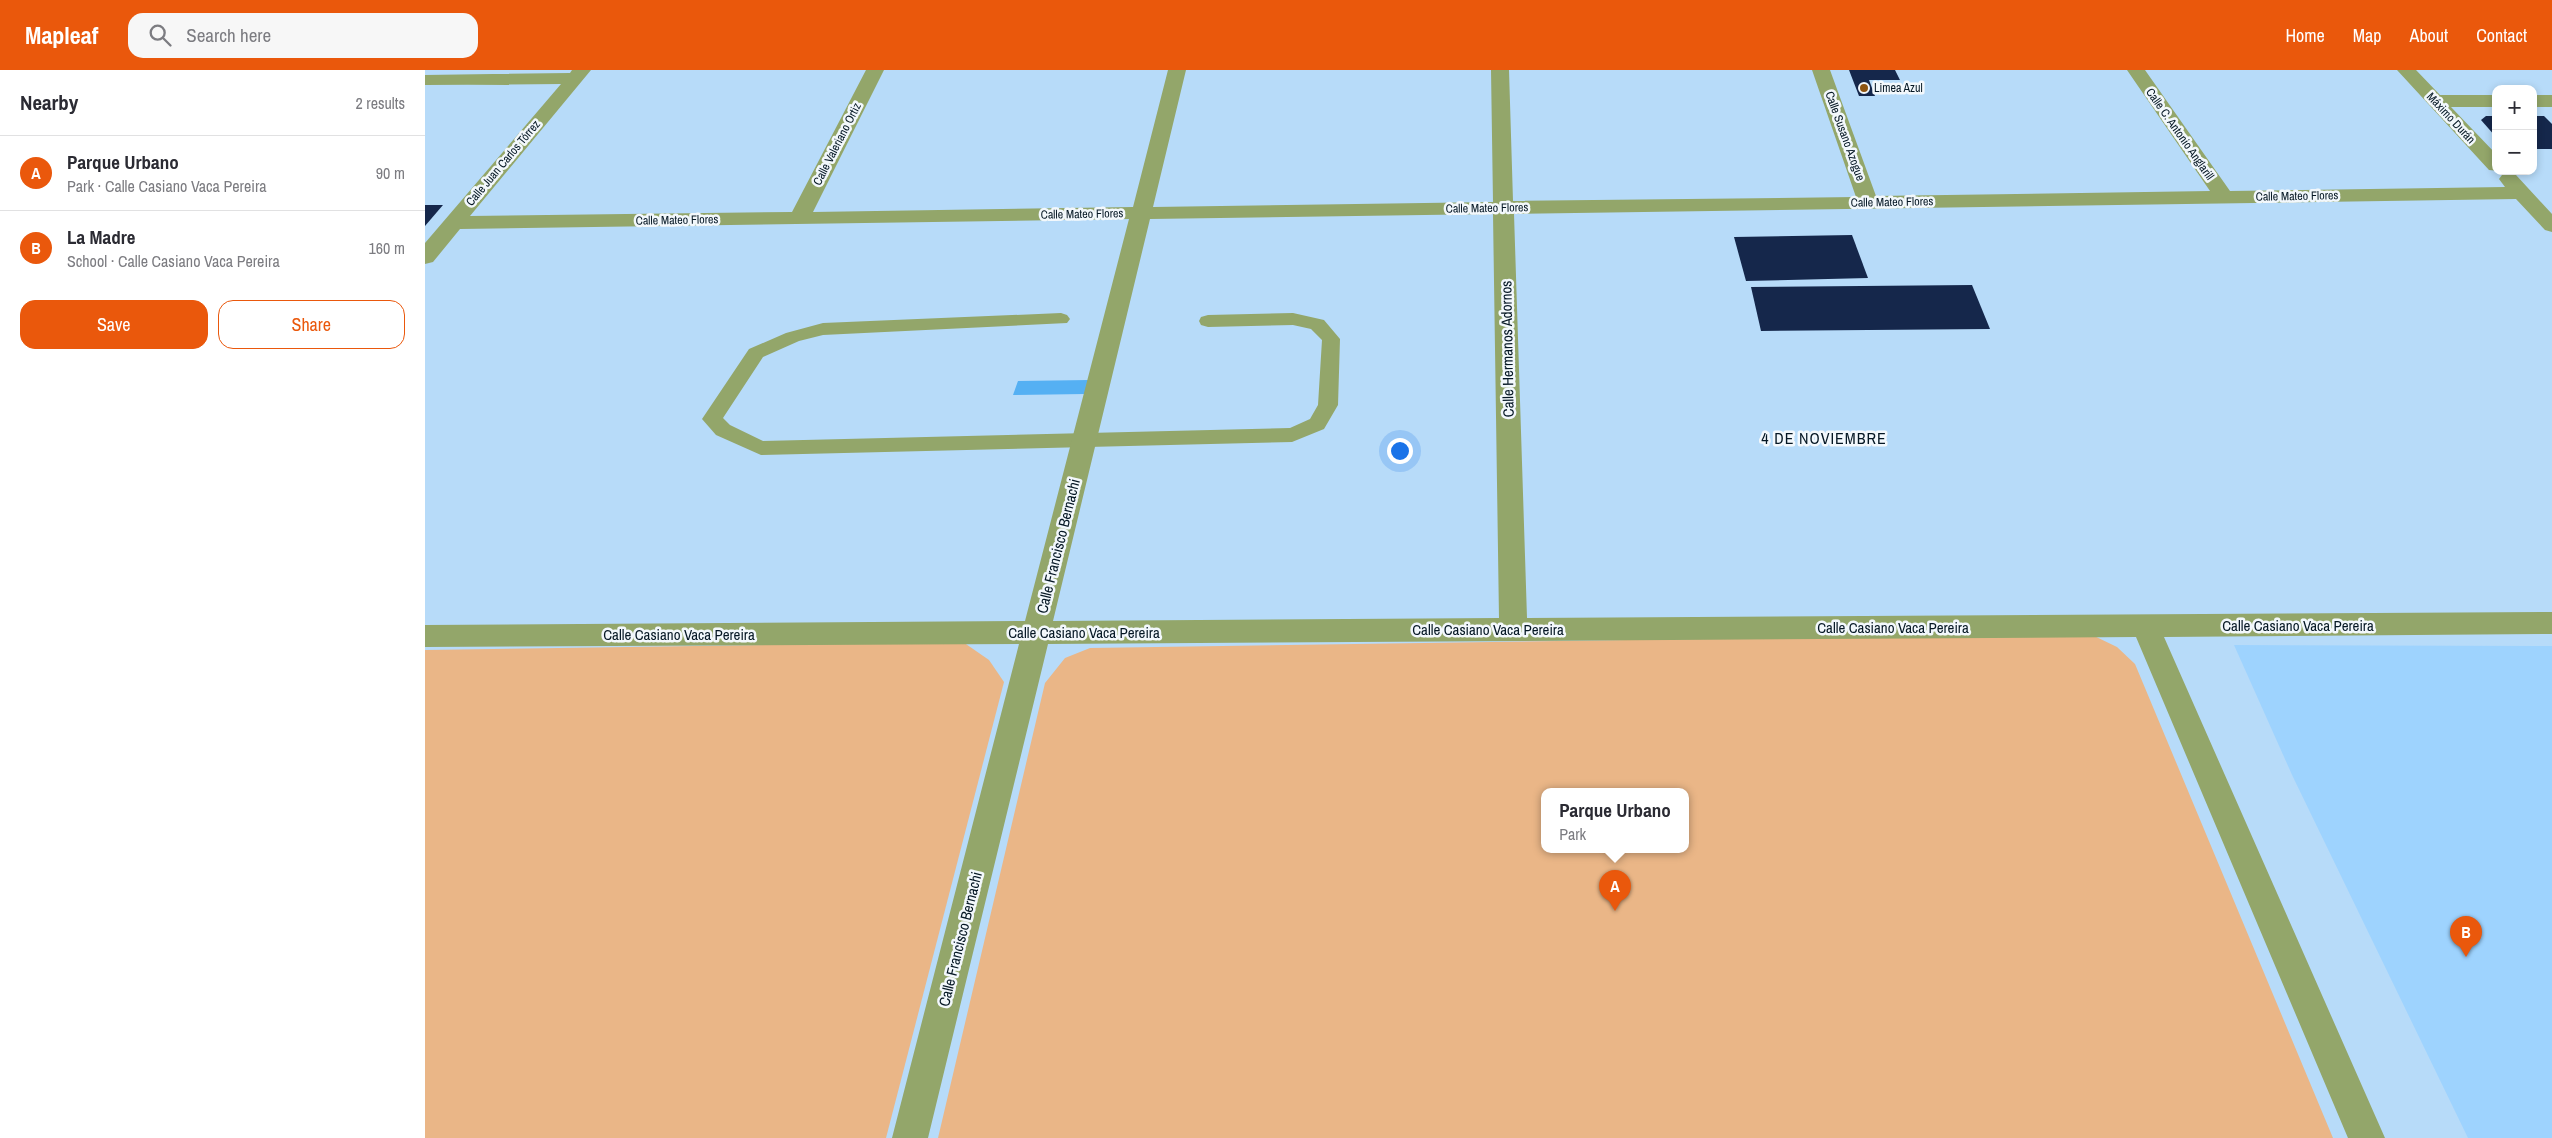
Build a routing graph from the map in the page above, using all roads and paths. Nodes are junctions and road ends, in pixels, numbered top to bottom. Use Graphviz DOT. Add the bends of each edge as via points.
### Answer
graph roads {
  1 [pos="875,70"];
  2 [pos="1177,70"];
  3 [pos="1500,70"];
  4 [pos="1821,70"];
  5 [pos="2136,70"];
  6 [pos="2406,70"];
  7 [pos="578,74"];
  8 [pos="425,80"];
  9 [pos="2435,101"];
  10 [pos="2492,101"];
  11 [pos="2537,101"];
  12 [pos="2552,101"];
  13 [pos="2492,162"];
  14 [pos="2505,175"];
  15 [pos="2521,193"];
  16 [pos="2225,198"];
  17 [pos="1869,203"];
  18 [pos="1503,208"];
  19 [pos="1141,213"];
  20 [pos="799,218"];
  21 [pos="453,223"];
  22 [pos="2552,225"];
  23 [pos="426,255"];
  24 [pos="1061,320"];
  25 [pos="1209,321"];
  26 [pos="1085,439"];
  27 [pos="2552,623"];
  28 [pos="2145,625"];
  29 [pos="1513,629"];
  30 [pos="1037,632"];
  31 [pos="425,636"];
  32 [pos="910,1138"];
  33 [pos="2367,1138"];
  1 -- 20 [label="street, Calle Valeriano Ortiz"];
  2 -- 19 [label="street, Calle Francisco Bernachi"];
  3 -- 18 [label="street, Calle Hermanos Adornos"];
  4 -- 17 [label="street, Calle Susano Azogue"];
  5 -- 16 [label="street, Calle C. Antonio Anglarill"];
  6 -- 9 [label="street, Máximo Durán"];
  7 -- 8 [label="street"];
  7 -- 21 [label="street, Calle Juan Carlos Tórrez"];
  9 -- 10 [label="street"];
  9 -- 13 [label="street, Máximo Durán"];
  11 -- 12 [label="street"];
  14 -- 15 [label="street"];
  15 -- 16 [label="street, Calle Mateo Flores"];
  15 -- 22 [label="street"];
  16 -- 17 [label="street, Calle Mateo Flores"];
  17 -- 18 [label="street, Calle Mateo Flores"];
  18 -- 19 [label="street, Calle Mateo Flores"];
  18 -- 29 [label="street, Calle Hermanos Adornos"];
  19 -- 20 [label="street, Calle Mateo Flores"];
  19 -- 26 [label="street, Calle Francisco Bernachi"];
  20 -- 21 [label="street, Calle Mateo Flores"];
  21 -- 23 [label="street, Calle Juan Carlos Tórrez"];
  24 -- 26 [label="lane" via="823,329 793,336 757,353 712,419 723,430 761,448"];
  25 -- 26 [label="lane" via="1293,319 1317,324 1331,338 1328,405 1317,424 1292,434"];
  26 -- 30 [label="street, Calle Francisco Bernachi"];
  27 -- 28 [label="street, Calle Casiano Vaca Pereira"];
  28 -- 29 [label="street, Calle Casiano Vaca Pereira"];
  28 -- 33 [label="street"];
  29 -- 30 [label="street, Calle Casiano Vaca Pereira"];
  30 -- 31 [label="street, Calle Casiano Vaca Pereira"];
  30 -- 32 [label="street, Calle Francisco Bernachi"];
}
